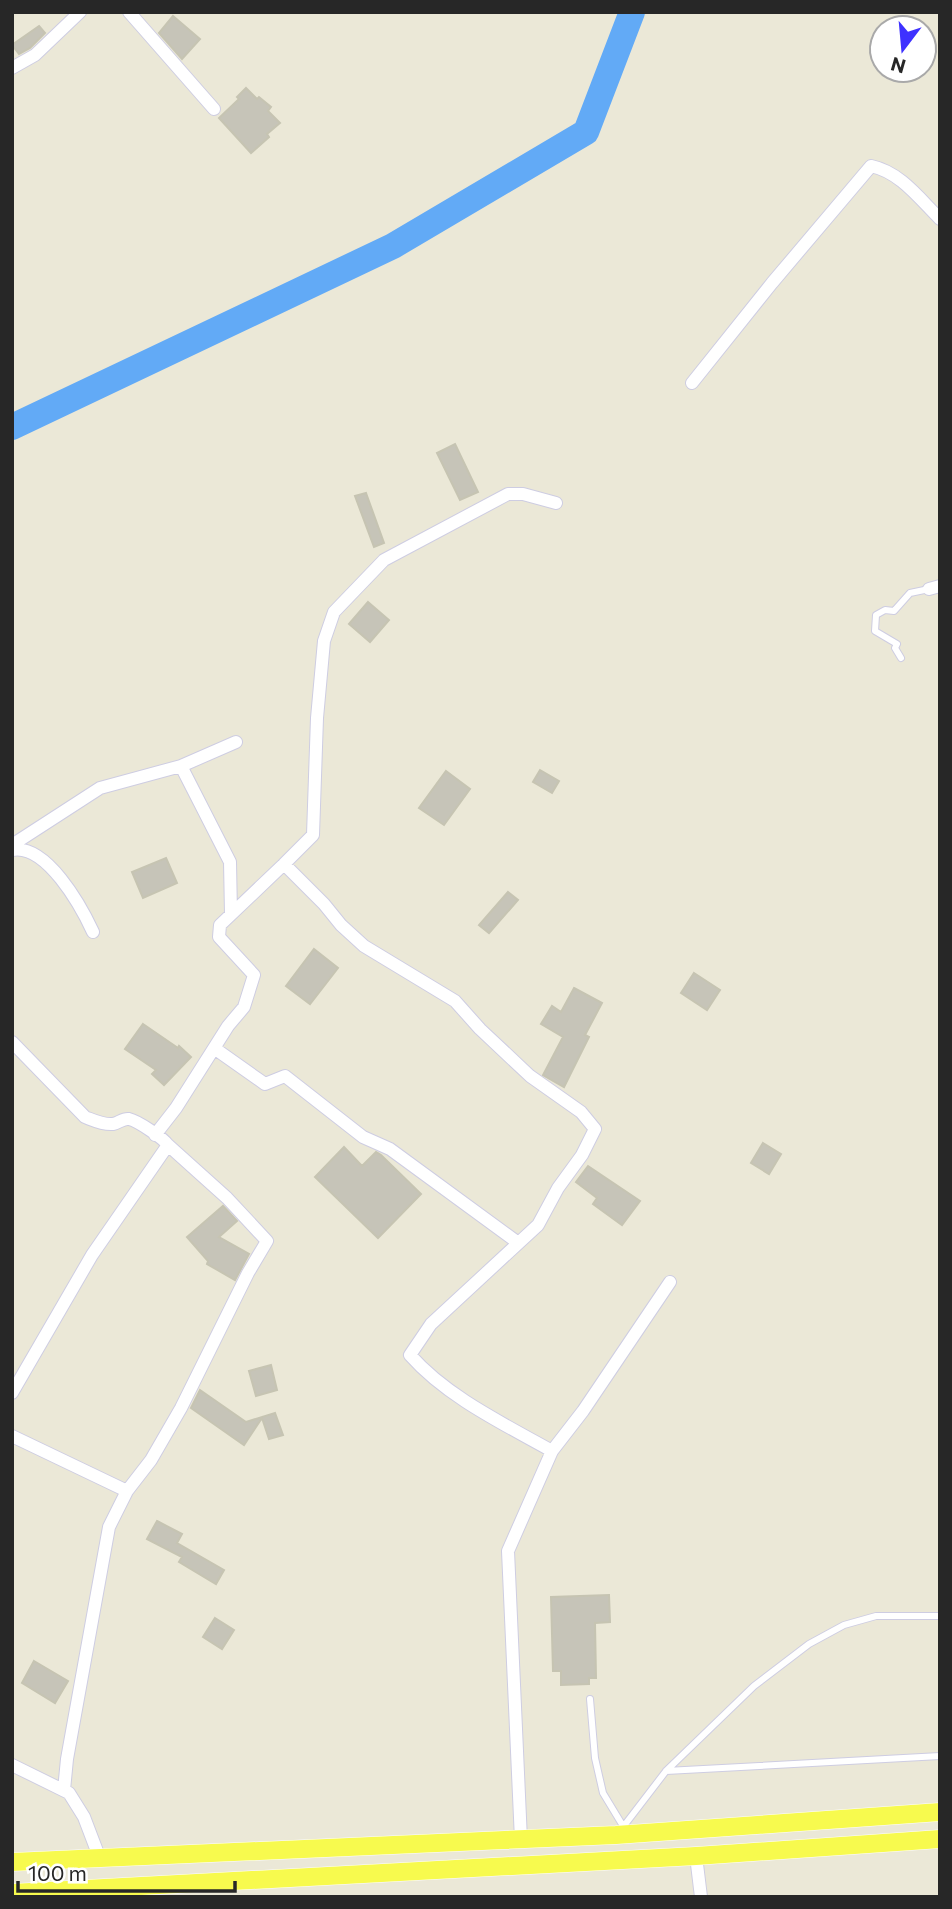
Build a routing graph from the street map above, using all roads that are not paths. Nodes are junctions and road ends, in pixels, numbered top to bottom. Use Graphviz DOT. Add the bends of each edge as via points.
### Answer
graph roads {
  1 [pos="80,12"];
  2 [pos="129,12"];
  3 [pos="12,68"];
  4 [pos="214,109"];
  5 [pos="940,219"];
  6 [pos="691,383"];
  7 [pos="556,503"];
  8 [pos="935,587"];
  9 [pos="901,658"];
  10 [pos="236,742"];
  11 [pos="181,766"];
  12 [pos="12,848"];
  13 [pos="284,864"];
  14 [pos="231,914"];
  15 [pos="93,932"];
  16 [pos="12,1042"];
  17 [pos="214,1048"];
  18 [pos="155,1135"];
  19 [pos="169,1145"];
  20 [pos="517,1242"];
  21 [pos="670,1282"];
  22 [pos="12,1393"];
  23 [pos="12,1436"];
  24 [pos="552,1451"];
  25 [pos="127,1491"];
  26 [pos="940,1616"];
  27 [pos="590,1699"];
  28 [pos="940,1756"];
  29 [pos="12,1765"];
  30 [pos="666,1771"];
  31 [pos="64,1790"];
  32 [pos="940,1812"];
  33 [pos="620,1831"];
  34 [pos="940,1839"];
  35 [pos="522,1840"];
  36 [pos="696,1856"];
  37 [pos="100,1859"];
  38 [pos="12,1862"];
  39 [pos="12,1893"];
  40 [pos="701,1897"];
  1 -- 3 [label="street" via="35,55"];
  2 -- 4 [label="street"];
  5 -- 6 [label="street" via="886,169 871,166"];
  7 -- 13 [label="street" via="508,494 384,560 334,612 324,641 313,835"];
  8 -- 9 [label="lane" via="910,593 894,611 876,615 874,631 897,644"];
  10 -- 11 [label="street"];
  11 -- 12 [label="street" via="100,788"];
  11 -- 14 [label="street" via="230,862"];
  12 -- 15 [label="street" via="39,857 55,873"];
  13 -- 14 [label="street"];
  13 -- 20 [label="street" via="364,946 455,1001 530,1076 581,1112 595,1129 538,1224"];
  14 -- 17 [label="street" via="220,925 219,937 254,975 244,1007"];
  16 -- 18 [label="street" via="85,1116 114,1124 131,1119"];
  17 -- 18 [label="street"];
  17 -- 20 [label="street" via="265,1084 285,1076 363,1137 390,1149"];
  18 -- 19 [label="street"];
  19 -- 22 [label="street" via="92,1255"];
  19 -- 25 [label="street" via="267,1241 181,1408"];
  20 -- 24 [label="street" via="431,1324 410,1355 425,1372 482,1411"];
  21 -- 24 [label="street"];
  23 -- 25 [label="street"];
  24 -- 35 [label="street" via="508,1551"];
  25 -- 31 [label="street" via="109,1527"];
  26 -- 30 [label="lane" via="876,1616 844,1625 809,1644 754,1686"];
  27 -- 33 [label="lane" via="595,1758 603,1793"];
  28 -- 30 [label="lane"];
  29 -- 31 [label="street"];
  30 -- 33 [label="lane"];
  31 -- 37 [label="street" via="84,1817"];
  32 -- 33 [label="main road"];
  33 -- 35 [label="main road"];
  34 -- 36 [label="main road"];
  35 -- 37 [label="main road"];
  36 -- 39 [label="main road"];
  36 -- 40 [label="street"];
  37 -- 38 [label="main road"];
}
